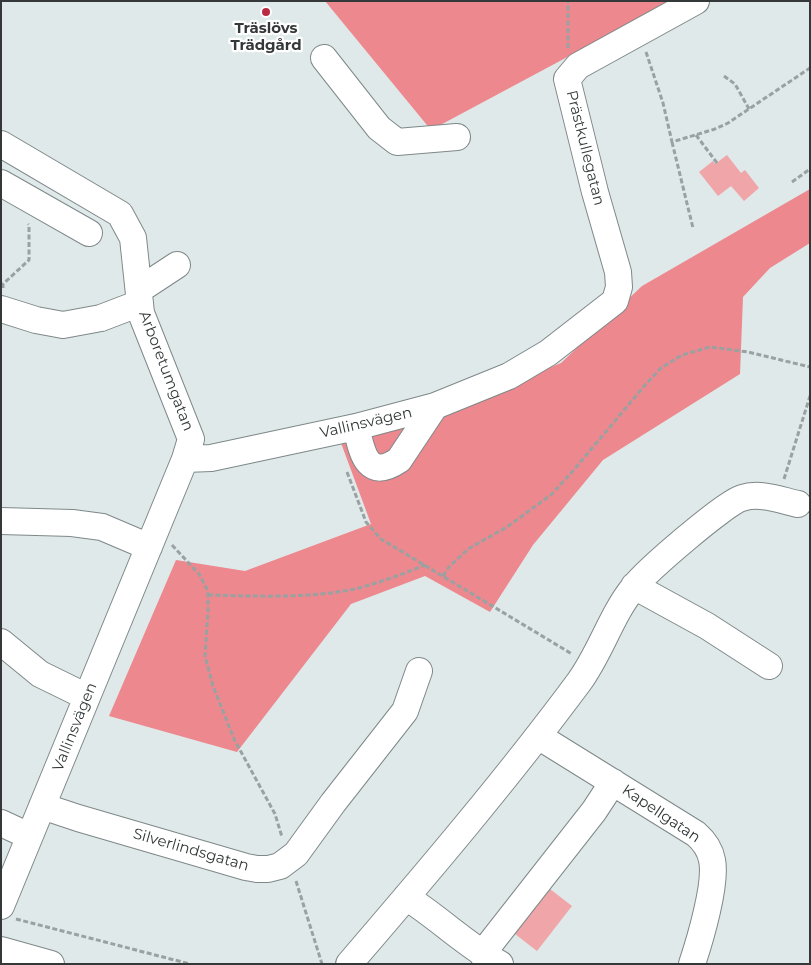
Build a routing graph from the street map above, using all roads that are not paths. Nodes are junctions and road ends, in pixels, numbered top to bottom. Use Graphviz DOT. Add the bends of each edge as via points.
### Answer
graph roads {
  1 [pos="696,1"];
  2 [pos="324,58"];
  3 [pos="456,137"];
  4 [pos="1,144"];
  5 [pos="1,183"];
  6 [pos="89,233"];
  7 [pos="177,265"];
  8 [pos="139,296"];
  9 [pos="615,301"];
  10 [pos="3,310"];
  11 [pos="435,406"];
  12 [pos="356,427"];
  13 [pos="185,459"];
  14 [pos="788,502"];
  15 [pos="1,521"];
  16 [pos="159,545"];
  17 [pos="634,586"];
  18 [pos="1,642"];
  19 [pos="769,666"];
  20 [pos="419,671"];
  21 [pos="87,697"];
  22 [pos="538,736"];
  23 [pos="613,782"];
  24 [pos="42,806"];
  25 [pos="1,823"];
  26 [pos="30,836"];
  27 [pos="406,897"];
  28 [pos="6,912"];
  29 [pos="1,950"];
  30 [pos="491,959"];
  31 [pos="51,964"];
  32 [pos="349,964"];
  33 [pos="692,964"];
  1 -- 9 [label="street, Prästkullegatan" via="578,66 568,79 618,272 619,287"];
  2 -- 3 [label="street" via="380,128 396,142"];
  4 -- 8 [label="street, Arboretumgatan" via="120,214 133,238"];
  5 -- 6 [label="street"];
  7 -- 8 [label="street"];
  8 -- 10 [label="street" via="101,318 64,325"];
  8 -- 13 [label="street, Arboretumgatan" via="141,314 192,439"];
  9 -- 11 [label="street, Vallinsvägen" via="548,353 509,376"];
  11 -- 12 [label="street, Vallinsvägen"];
  11 -- 12 [label="street" via="400,460 382,467 367,462"];
  12 -- 13 [label="street, Vallinsvägen" via="211,458"];
  13 -- 16 [label="street, Vallinsvägen"];
  14 -- 17 [label="street" via="757,496 731,503"];
  15 -- 16 [label="street" via="102,527"];
  16 -- 21 [label="street, Vallinsvägen"];
  17 -- 19 [label="street" via="707,626"];
  17 -- 22 [label="street" via="591,664"];
  18 -- 21 [label="street" via="40,674"];
  20 -- 24 [label="street, Silverlindsgatan" via="405,710 296,854 280,866 257,869"];
  21 -- 24 [label="street, Vallinsvägen"];
  22 -- 23 [label="street, Kapellgatan"];
  22 -- 27 [label="street"];
  23 -- 30 [label="street, Kapellgatan"];
  23 -- 33 [label="street, Kapellgatan" via="696,834 709,850 712,882"];
  24 -- 26 [label="street, Vallinsvägen"];
  25 -- 26 [label="street"];
  26 -- 28 [label="street, Vallinsvägen"];
  27 -- 30 [label="street, Kapellgatan"];
  27 -- 32 [label="street"];
  29 -- 31 [label="street"];
}
